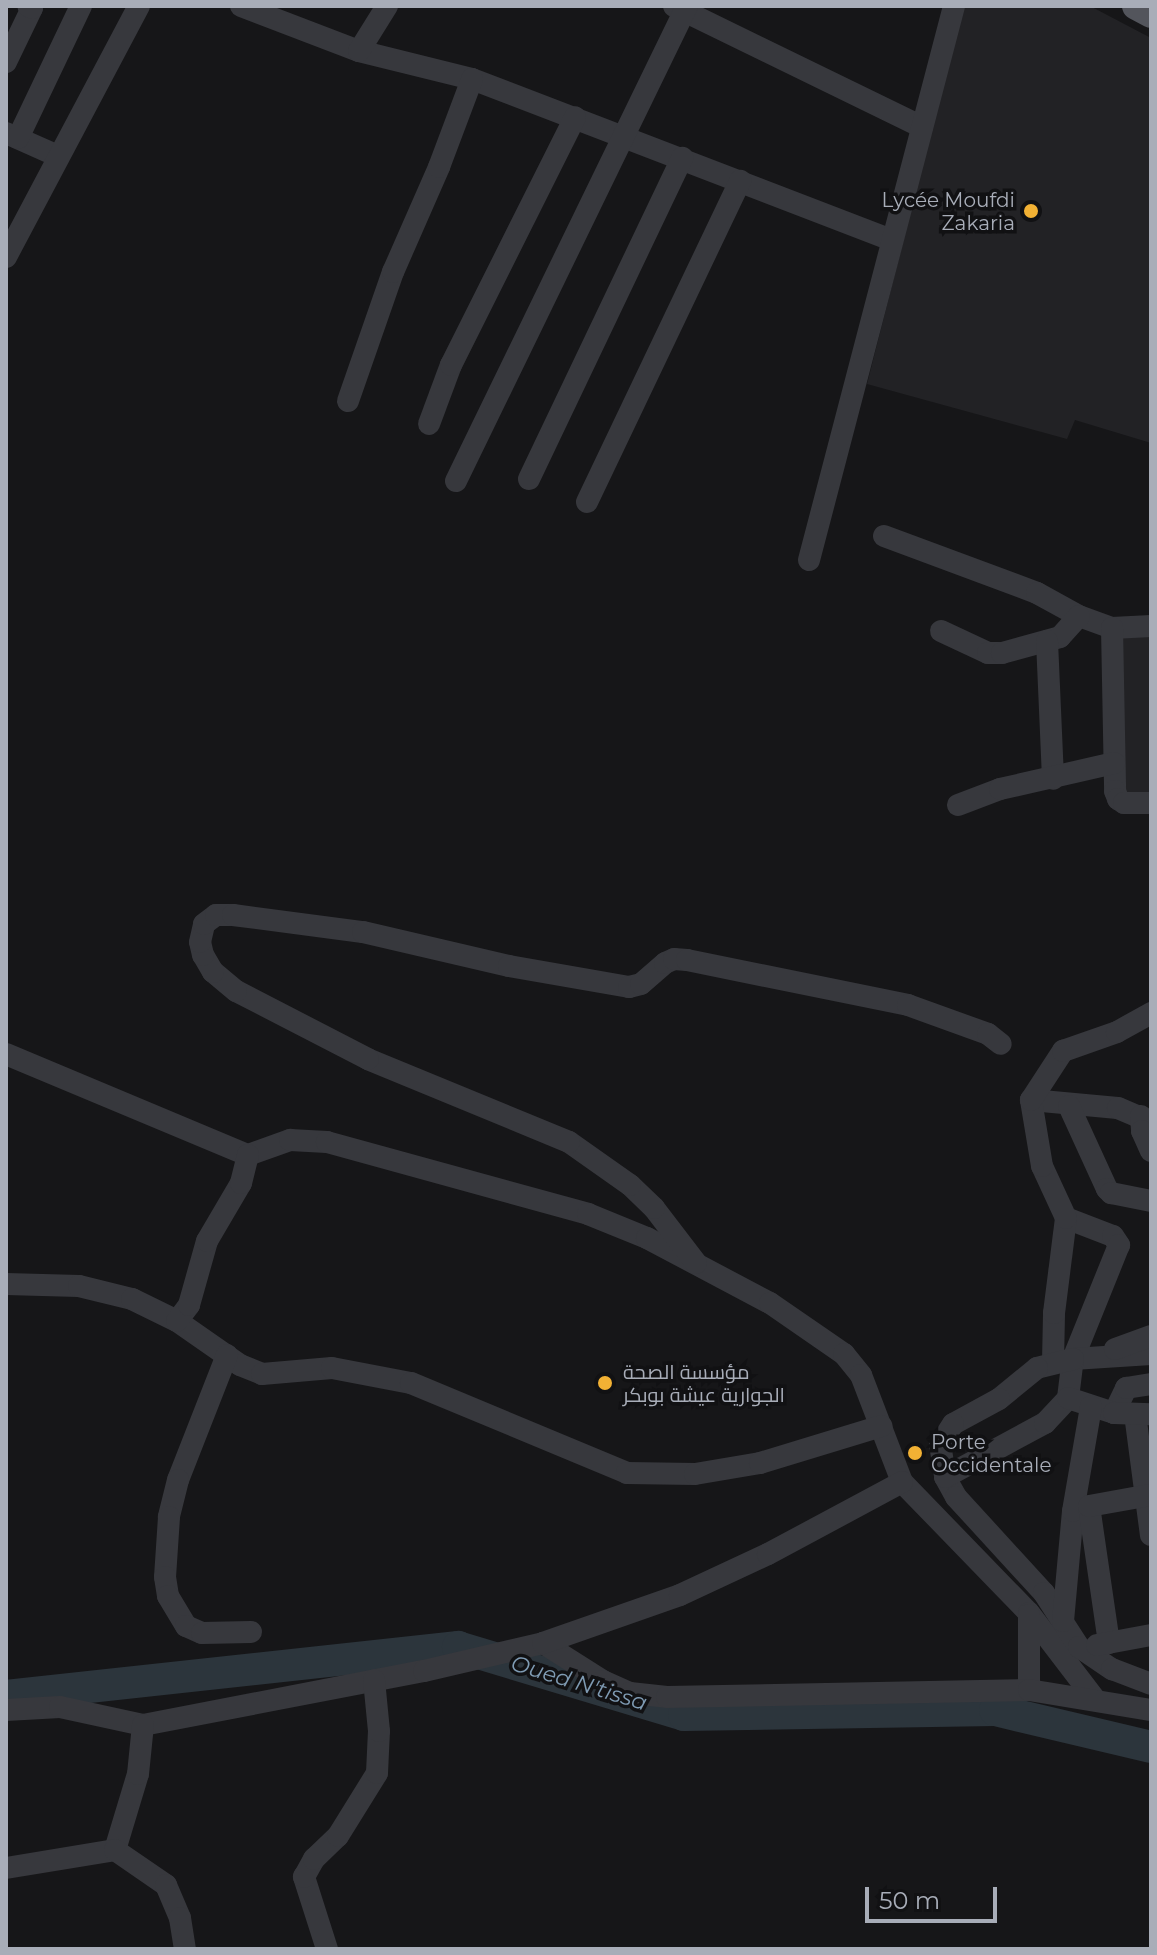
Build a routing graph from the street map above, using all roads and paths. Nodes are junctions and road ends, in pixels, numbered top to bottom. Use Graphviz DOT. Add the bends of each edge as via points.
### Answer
graph roads {
  1 [pos="81,6"];
  2 [pos="139,6"];
  3 [pos="241,6"];
  4 [pos="387,6"];
  5 [pos="954,6"];
  6 [pos="1136,6"];
  7 [pos="31,7"];
  8 [pos="682,8"];
  9 [pos="1151,14"];
  10 [pos="295,15"];
  11 [pos="359,51"];
  12 [pos="6,62"];
  13 [pos="472,79"];
  14 [pos="575,117"];
  15 [pos="922,127"];
  16 [pos="12,135"];
  17 [pos="622,135"];
  18 [pos="58,156"];
  19 [pos="682,158"];
  20 [pos="740,181"];
  21 [pos="892,240"];
  22 [pos="6,257"];
  23 [pos="348,401"];
  24 [pos="429,424"];
  25 [pos="529,479"];
  26 [pos="456,481"];
  27 [pos="587,502"];
  28 [pos="884,536"];
  29 [pos="809,560"];
  30 [pos="1079,616"];
  31 [pos="1148,621"];
  32 [pos="1112,628"];
  33 [pos="941,631"];
  34 [pos="1047,641"];
  35 [pos="1114,763"];
  36 [pos="1053,779"];
  37 [pos="1151,803"];
  38 [pos="958,805"];
  39 [pos="1151,1013"];
  40 [pos="1001,1044"];
  41 [pos="6,1054"];
  42 [pos="1031,1100"];
  43 [pos="1069,1106"];
  44 [pos="1146,1119"];
  45 [pos="1151,1151"];
  46 [pos="248,1155"];
  47 [pos="1151,1201"];
  48 [pos="1066,1218"];
  49 [pos="696,1263"];
  50 [pos="6,1284"];
  51 [pos="177,1321"];
  52 [pos="1151,1336"];
  53 [pos="1151,1354"];
  54 [pos="227,1355"];
  55 [pos="1105,1358"];
  56 [pos="1063,1360"];
  57 [pos="1151,1384"];
  58 [pos="1068,1398"];
  59 [pos="1091,1407"];
  60 [pos="1133,1414"];
  61 [pos="882,1426"];
  62 [pos="945,1477"];
  63 [pos="902,1482"];
  64 [pos="1148,1496"];
  65 [pos="1151,1535"];
  66 [pos="1029,1613"];
  67 [pos="1063,1621"];
  68 [pos="251,1632"];
  69 [pos="1151,1635"];
  70 [pos="543,1643"];
  71 [pos="1109,1643"];
  72 [pos="1079,1647"];
  73 [pos="374,1680"];
  74 [pos="1151,1684"];
  75 [pos="1029,1690"];
  76 [pos="1094,1698"];
  77 [pos="6,1710"];
  78 [pos="1151,1710"];
  79 [pos="143,1725"];
  80 [pos="115,1850"];
  81 [pos="6,1868"];
  82 [pos="185,1949"];
  83 [pos="327,1949"];
  1 -- 16 [label="street"];
  2 -- 18 [label="street"];
  3 -- 10 [label="street"];
  4 -- 11 [label="street"];
  5 -- 15 [label="street"];
  6 -- 9 [label="main road"];
  7 -- 12 [label="street"];
  8 -- 15 [label="street"];
  8 -- 17 [label="street"];
  10 -- 11 [label="street"];
  11 -- 13 [label="street"];
  13 -- 14 [label="street"];
  13 -- 23 [label="street" via="393,272"];
  14 -- 17 [label="street"];
  14 -- 24 [label="street" via="451,365"];
  15 -- 21 [label="street"];
  16 -- 18 [label="street"];
  17 -- 19 [label="street"];
  17 -- 26 [label="street"];
  18 -- 22 [label="street"];
  19 -- 20 [label="street"];
  19 -- 25 [label="street"];
  20 -- 21 [label="street"];
  20 -- 27 [label="street"];
  21 -- 29 [label="street"];
  28 -- 30 [label="street" via="1037,593"];
  30 -- 32 [label="street"];
  30 -- 34 [label="street" via="1060,637"];
  31 -- 32 [label="street"];
  32 -- 35 [label="street"];
  33 -- 34 [label="street" via="988,653"];
  34 -- 36 [label="street"];
  35 -- 36 [label="street"];
  35 -- 37 [label="street" via="1118,799"];
  36 -- 38 [label="street" via="1000,789"];
  39 -- 42 [label="street" via="1063,1051"];
  40 -- 49 [label="street" via="988,1034 908,1005 687,960 665,963 641,984 629,987 363,932 233,915 216,915 204,924 203,955 213,972 236,991 368,1059 569,1142 630,1185"];
  41 -- 46 [label="street"];
  42 -- 43 [label="street"];
  42 -- 48 [label="street" via="1042,1166"];
  43 -- 44 [label="street" via="1118,1108"];
  43 -- 47 [label="street" via="1111,1193"];
  44 -- 45 [label="street" via="1142,1131"];
  46 -- 49 [label="street" via="290,1140 344,1146 588,1214"];
  46 -- 51 [label="street" via="241,1183 207,1241 195,1291"];
  48 -- 56 [label="street" via="1054,1313"];
  48 -- 56 [label="street" via="1113,1236 1119,1245"];
  49 -- 61 [label="street" via="807,1326 844,1354 861,1375"];
  50 -- 51 [label="street" via="104,1291"];
  51 -- 54 [label="street"];
  52 -- 55 [label="street" via="1118,1347"];
  53 -- 55 [label="street"];
  54 -- 61 [label="street" via="262,1374 332,1368 411,1383 638,1474 695,1474 760,1463"];
  54 -- 68 [label="street" via="178,1480 169,1517 165,1577 172,1605 186,1626 202,1633"];
  55 -- 56 [label="street"];
  56 -- 58 [label="street"];
  56 -- 62 [label="street" via="1037,1368 999,1399 953,1424 940,1444"];
  57 -- 60 [label="street" via="1126,1388"];
  58 -- 59 [label="street"];
  58 -- 62 [label="street" via="1045,1423"];
  59 -- 60 [label="street"];
  59 -- 67 [label="street" via="1073,1511"];
  60 -- 64 [label="street"];
  61 -- 63 [label="street"];
  62 -- 67 [label="street" via="956,1497"];
  63 -- 66 [label="street"];
  63 -- 70 [label="street" via="680,1595"];
  64 -- 65 [label="street"];
  64 -- 71 [label="street" via="1089,1506"];
  66 -- 75 [label="street"];
  66 -- 76 [label="street"];
  67 -- 72 [label="street"];
  69 -- 71 [label="street"];
  70 -- 73 [label="street"];
  70 -- 75 [label="street" via="630,1693 667,1697"];
  71 -- 72 [label="street"];
  72 -- 74 [label="street" via="1112,1669"];
  73 -- 79 [label="street"];
  73 -- 83 [label="street" via="377,1773 338,1836 304,1877"];
  75 -- 76 [label="street"];
  76 -- 78 [label="street"];
  77 -- 79 [label="street" via="60,1707"];
  79 -- 80 [label="street" via="138,1774"];
  80 -- 81 [label="street"];
  80 -- 82 [label="street" via="166,1885 180,1918"];
}
